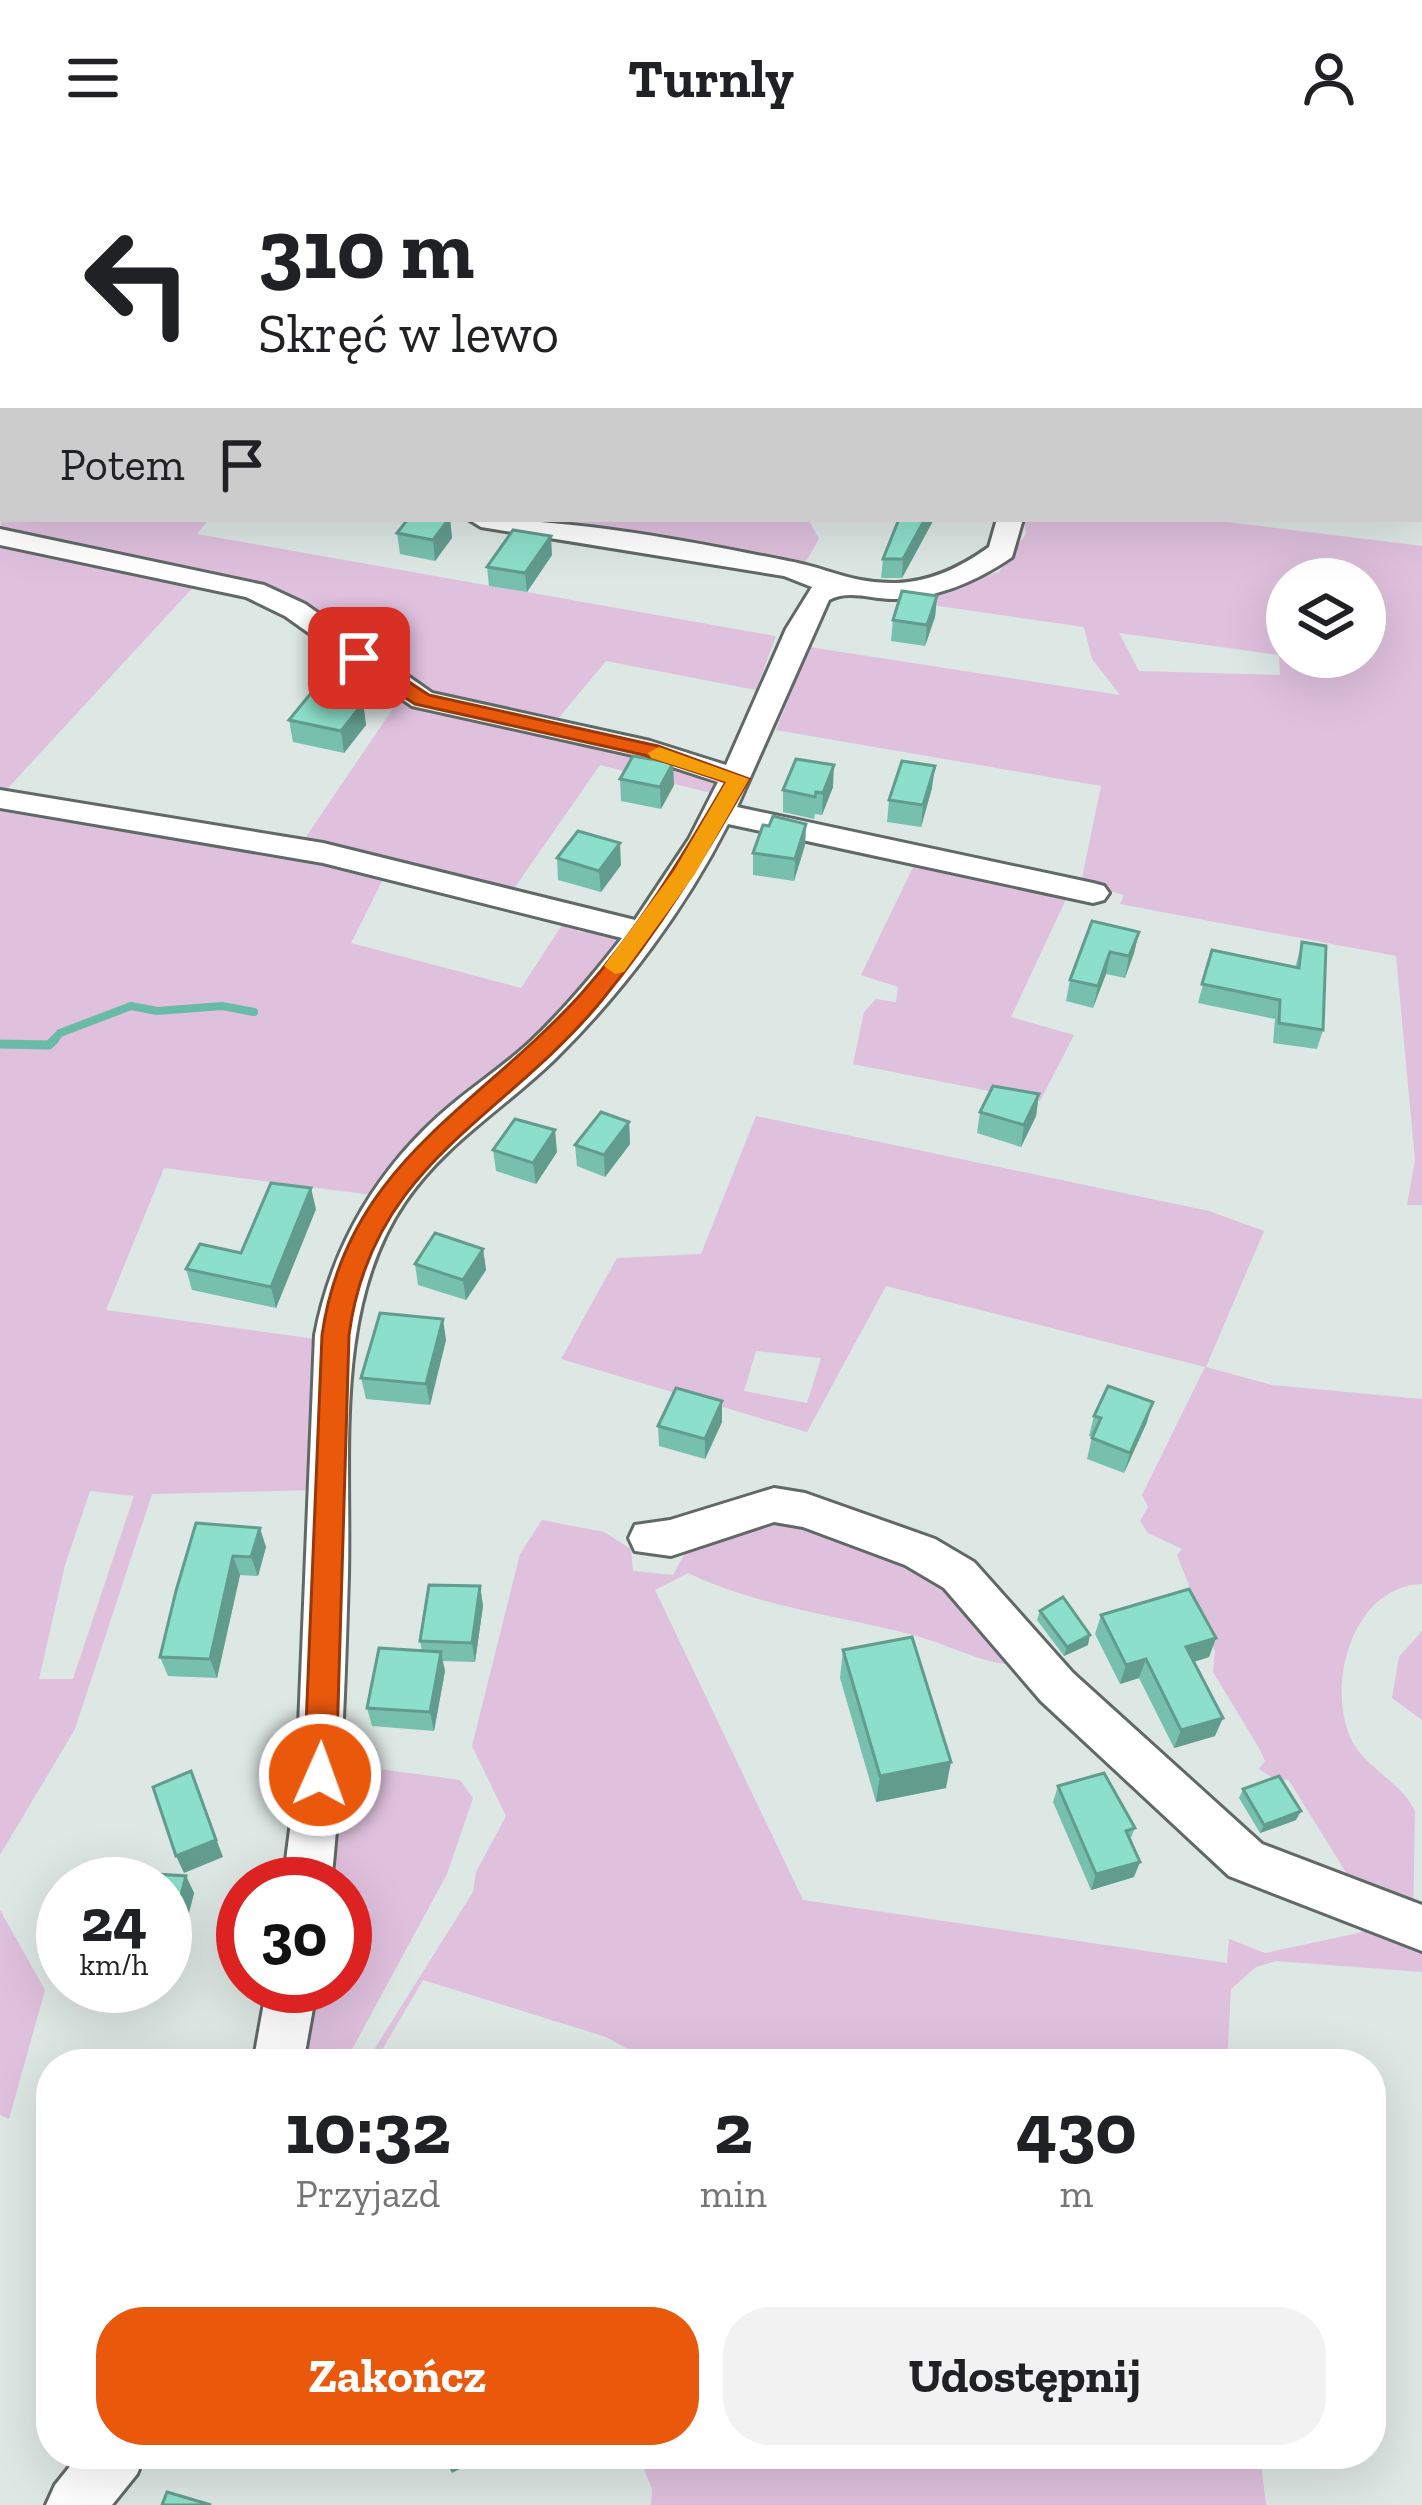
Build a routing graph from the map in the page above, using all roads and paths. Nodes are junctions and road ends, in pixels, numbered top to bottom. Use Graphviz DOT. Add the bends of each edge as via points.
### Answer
graph roads {
  1 [pos="500,522"];
  2 [pos="1009,522"];
  3 [pos="0,537"];
  4 [pos="835,586"];
  5 [pos="738,779"];
  6 [pos="0,799"];
  7 [pos="721,812"];
  8 [pos="1093,893"];
  9 [pos="641,933"];
  10 [pos="650,1538"];
  11 [pos="310,1857"];
  12 [pos="1422,1928"];
  13 [pos="287,2013"];
  14 [pos="281,2049"];
  15 [pos="105,2469"];
  16 [pos="75,2505"];
  1 -- 4 [label="street" via="790,569"];
  2 -- 4 [label="street" via="1002,551 940,585"];
  3 -- 5 [label="street" via="254,591 295,610 422,700 650,750"];
  4 -- 5 [label="street" via="814,601"];
  5 -- 7 [label="street"];
  6 -- 9 [label="street" via="326,852"];
  7 -- 8 [label="street"];
  7 -- 9 [label="street"];
  9 -- 11 [label="street" via="543,1050 436,1139 355,1256 335,1335"];
  10 -- 12 [label="street" via="773,1505 920,1552 959,1575 1057,1688 1246,1860"];
  13 -- 14 [label="street"];
  15 -- 16 [label="street"];
}
